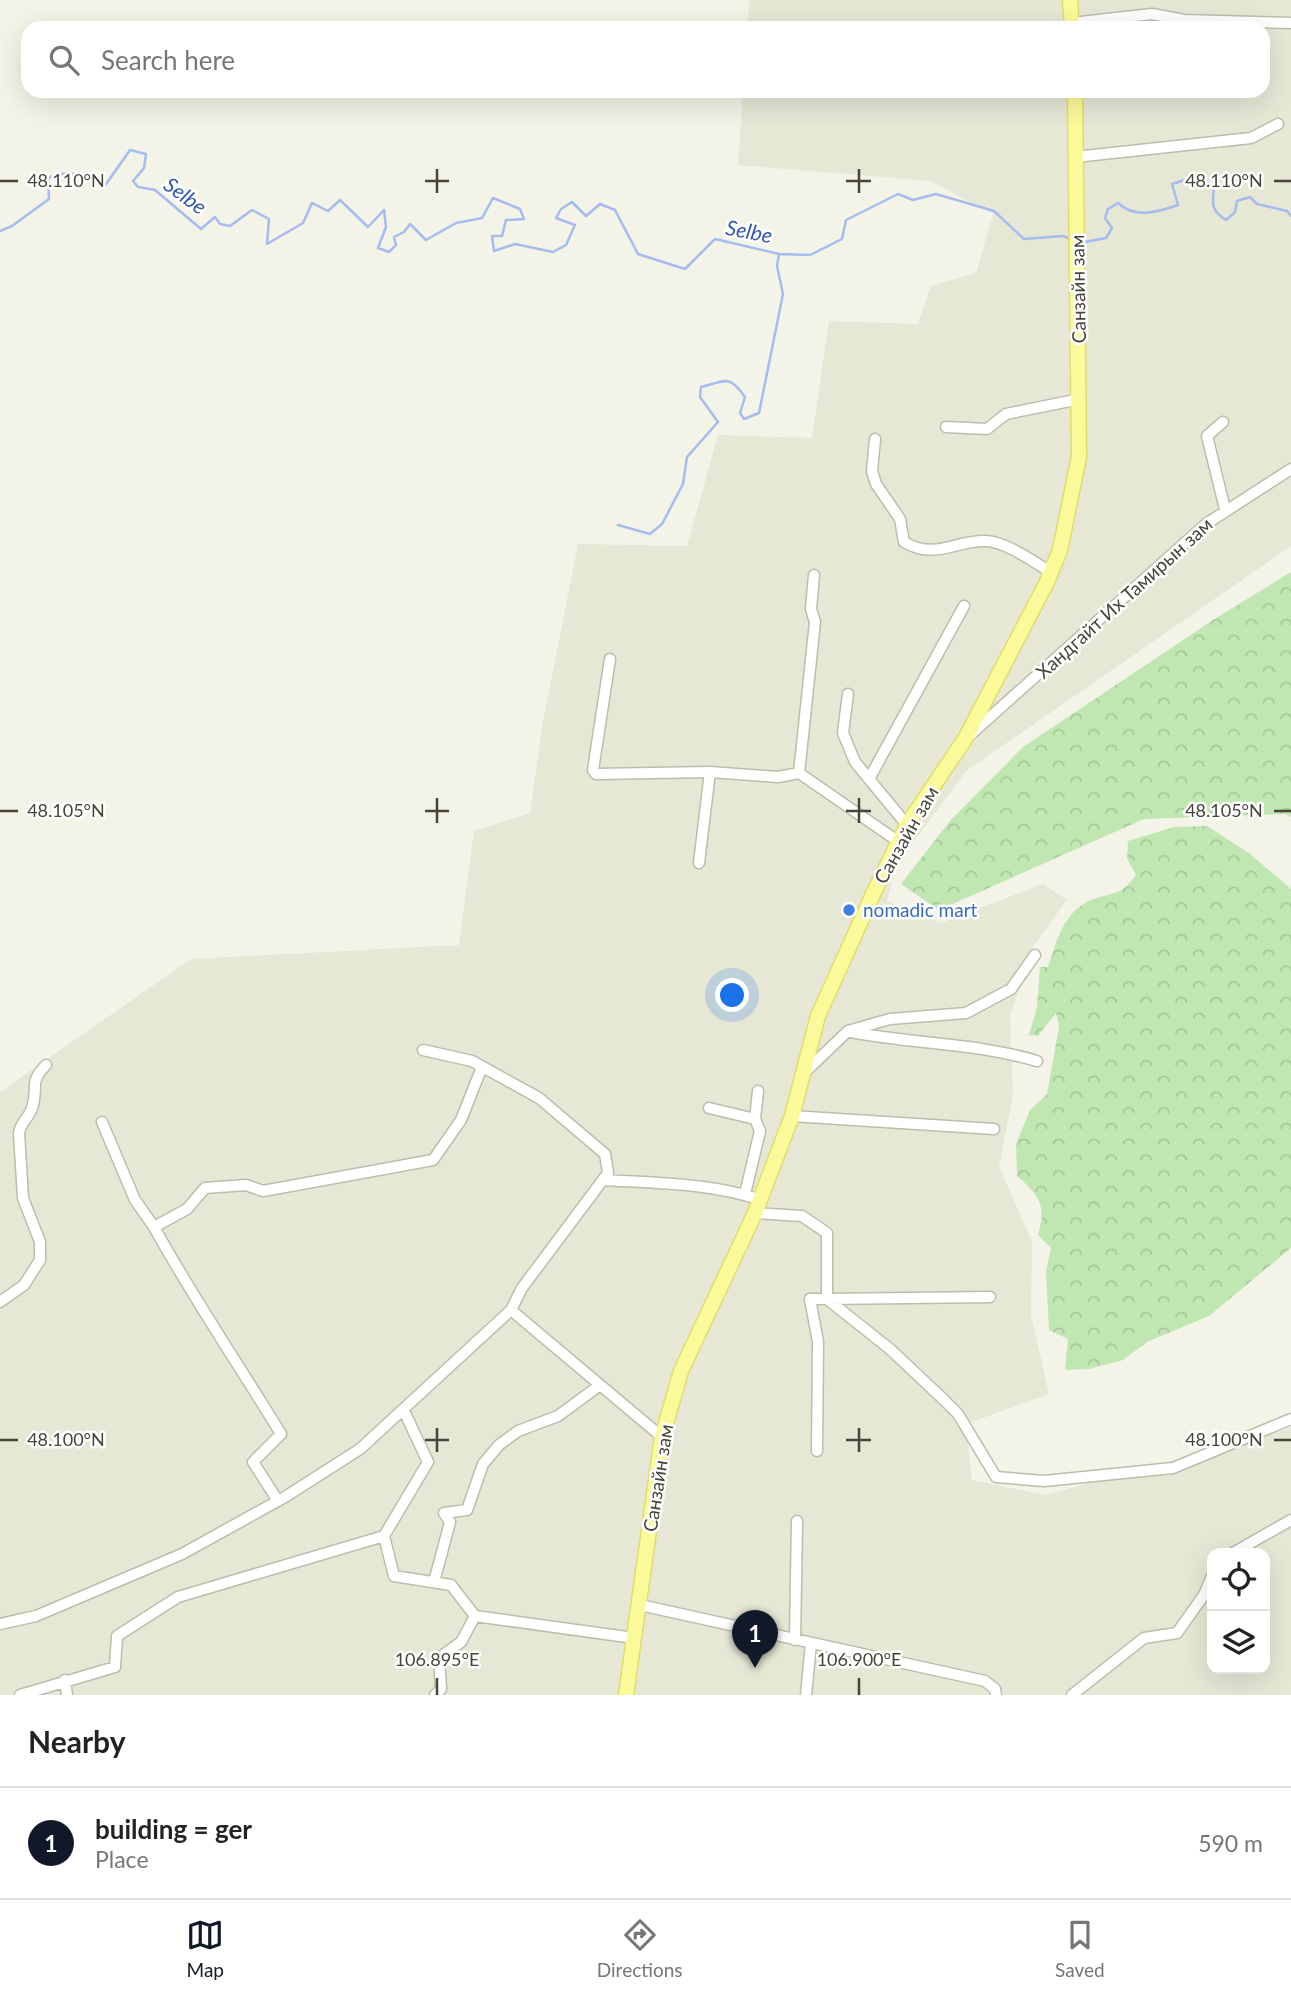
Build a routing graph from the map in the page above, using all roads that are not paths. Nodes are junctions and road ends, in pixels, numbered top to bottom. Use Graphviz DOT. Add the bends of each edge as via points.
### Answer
graph roads {
  1 [pos="1070,0"];
  2 [pos="1072,21"];
  3 [pos="1101,21"];
  4 [pos="1220,21"];
  5 [pos="1270,22"];
  6 [pos="1291,23"];
  7 [pos="1075,98"];
  8 [pos="1278,124"];
  9 [pos="1075,158"];
  10 [pos="1080,399"];
  11 [pos="1223,422"];
  12 [pos="946,427"];
  13 [pos="874,439"];
  14 [pos="1291,469"];
  15 [pos="1224,509"];
  16 [pos="1051,572"];
  17 [pos="814,575"];
  18 [pos="964,606"];
  19 [pos="610,659"];
  20 [pos="848,694"];
  21 [pos="965,739"];
  22 [pos="710,772"];
  23 [pos="799,773"];
  24 [pos="869,779"];
  25 [pos="907,825"];
  26 [pos="899,842"];
  27 [pos="699,863"];
  28 [pos="1035,955"];
  29 [pos="849,1031"];
  30 [pos="423,1050"];
  31 [pos="1037,1061"];
  32 [pos="46,1065"];
  33 [pos="482,1067"];
  34 [pos="803,1074"];
  35 [pos="758,1091"];
  36 [pos="709,1108"];
  37 [pos="792,1116"];
  38 [pos="755,1119"];
  39 [pos="102,1122"];
  40 [pos="994,1129"];
  41 [pos="603,1180"];
  42 [pos="745,1194"];
  43 [pos="758,1207"];
  44 [pos="154,1227"];
  45 [pos="990,1297"];
  46 [pos="827,1299"];
  47 [pos="0,1302"];
  48 [pos="510,1310"];
  49 [pos="600,1385"];
  50 [pos="404,1411"];
  51 [pos="1291,1419"];
  52 [pos="662,1437"];
  53 [pos="817,1451"];
  54 [pos="278,1501"];
  55 [pos="1291,1520"];
  56 [pos="797,1521"];
  57 [pos="384,1536"];
  58 [pos="1242,1548"];
  59 [pos="434,1582"];
  60 [pos="1207,1588"];
  61 [pos="640,1605"];
  62 [pos="475,1616"];
  63 [pos="0,1624"];
  64 [pos="634,1638"];
  65 [pos="795,1640"];
  66 [pos="811,1643"];
  67 [pos="65,1680"];
  68 [pos="20,1695"];
  69 [pos="67,1695"];
  70 [pos="435,1695"];
  71 [pos="626,1695"];
  72 [pos="806,1695"];
  73 [pos="996,1695"];
  74 [pos="1072,1695"];
  1 -- 2 [label="main road"];
  3 -- 4 [label="street" via="1152,14"];
  5 -- 6 [label="street"];
  7 -- 9 [label="main road, Санзайн зам"];
  8 -- 9 [label="street" via="1251,138"];
  9 -- 10 [label="main road, Санзайн зам"];
  10 -- 12 [label="street" via="1006,414 987,429"];
  10 -- 16 [label="main road, Санзайн зам" via="1079,457 1060,550"];
  11 -- 15 [label="street" via="1207,436"];
  13 -- 16 [label="street" via="872,471 900,519 904,542 944,550 989,541"];
  14 -- 15 [label="street, Хандгайт Их Тамирын зам"];
  15 -- 21 [label="street, Хандгайт Их Тамирын зам"];
  16 -- 21 [label="main road, Санзайн зам"];
  17 -- 23 [label="street" via="811,609 815,622"];
  18 -- 24 [label="street"];
  19 -- 22 [label="street" via="596,774"];
  20 -- 24 [label="street" via="843,733 855,762"];
  21 -- 25 [label="main road, Санзайн зам"];
  22 -- 23 [label="street" via="778,777"];
  22 -- 27 [label="street"];
  23 -- 26 [label="street"];
  24 -- 25 [label="street"];
  25 -- 26 [label="main road, Санзайн зам"];
  26 -- 34 [label="main road, Санзайн зам" via="818,1016"];
  28 -- 29 [label="street" via="1011,989 966,1013 890,1019"];
  29 -- 31 [label="street" via="998,1050"];
  29 -- 34 [label="street"];
  30 -- 33 [label="street"];
  32 -- 47 [label="street" via="36,1074 32,1108 20,1123 19,1133 23,1198 40,1242 40,1260 24,1285"];
  33 -- 41 [label="street" via="539,1098 606,1154"];
  33 -- 44 [label="street" via="461,1120 433,1160 263,1191 246,1185 205,1188 187,1209"];
  34 -- 37 [label="main road, Санзайн зам"];
  35 -- 38 [label="street"];
  36 -- 38 [label="street"];
  37 -- 40 [label="street"];
  37 -- 43 [label="main road, Санзайн зам"];
  38 -- 42 [label="street" via="760,1131"];
  39 -- 44 [label="street" via="135,1200"];
  41 -- 42 [label="street"];
  41 -- 48 [label="street"];
  42 -- 43 [label="street"];
  43 -- 46 [label="street" via="802,1216 827,1233"];
  43 -- 52 [label="main road, Санзайн зам" via="681,1371"];
  44 -- 54 [label="street" via="186,1286 281,1434 253,1462"];
  45 -- 46 [label="street"];
  46 -- 51 [label="street" via="890,1349 958,1414 996,1477 1044,1480 1173,1468"];
  46 -- 53 [label="street" via="810,1299 818,1342"];
  48 -- 49 [label="street"];
  48 -- 50 [label="street"];
  49 -- 52 [label="street"];
  49 -- 59 [label="street" via="558,1416 518,1431 490,1454 467,1510 444,1513 450,1522"];
  50 -- 54 [label="street" via="360,1449"];
  50 -- 57 [label="street" via="428,1462"];
  52 -- 61 [label="main road, Санзайн зам"];
  54 -- 63 [label="street" via="182,1554 36,1616"];
  55 -- 58 [label="street"];
  56 -- 65 [label="street"];
  57 -- 59 [label="street" via="394,1576"];
  57 -- 67 [label="street" via="178,1597 117,1636 114,1667"];
  59 -- 62 [label="street" via="451,1585"];
  60 -- 74 [label="street" via="1177,1633 1144,1638"];
  61 -- 64 [label="main road, Санзайн зам"];
  61 -- 65 [label="street"];
  62 -- 64 [label="street"];
  62 -- 70 [label="street" via="461,1642 439,1658 441,1689"];
  64 -- 71 [label="main road, Санзайн зам"];
  65 -- 66 [label="street"];
  66 -- 72 [label="street"];
  66 -- 73 [label="street" via="985,1681"];
  67 -- 68 [label="street"];
  67 -- 69 [label="street"];
}
